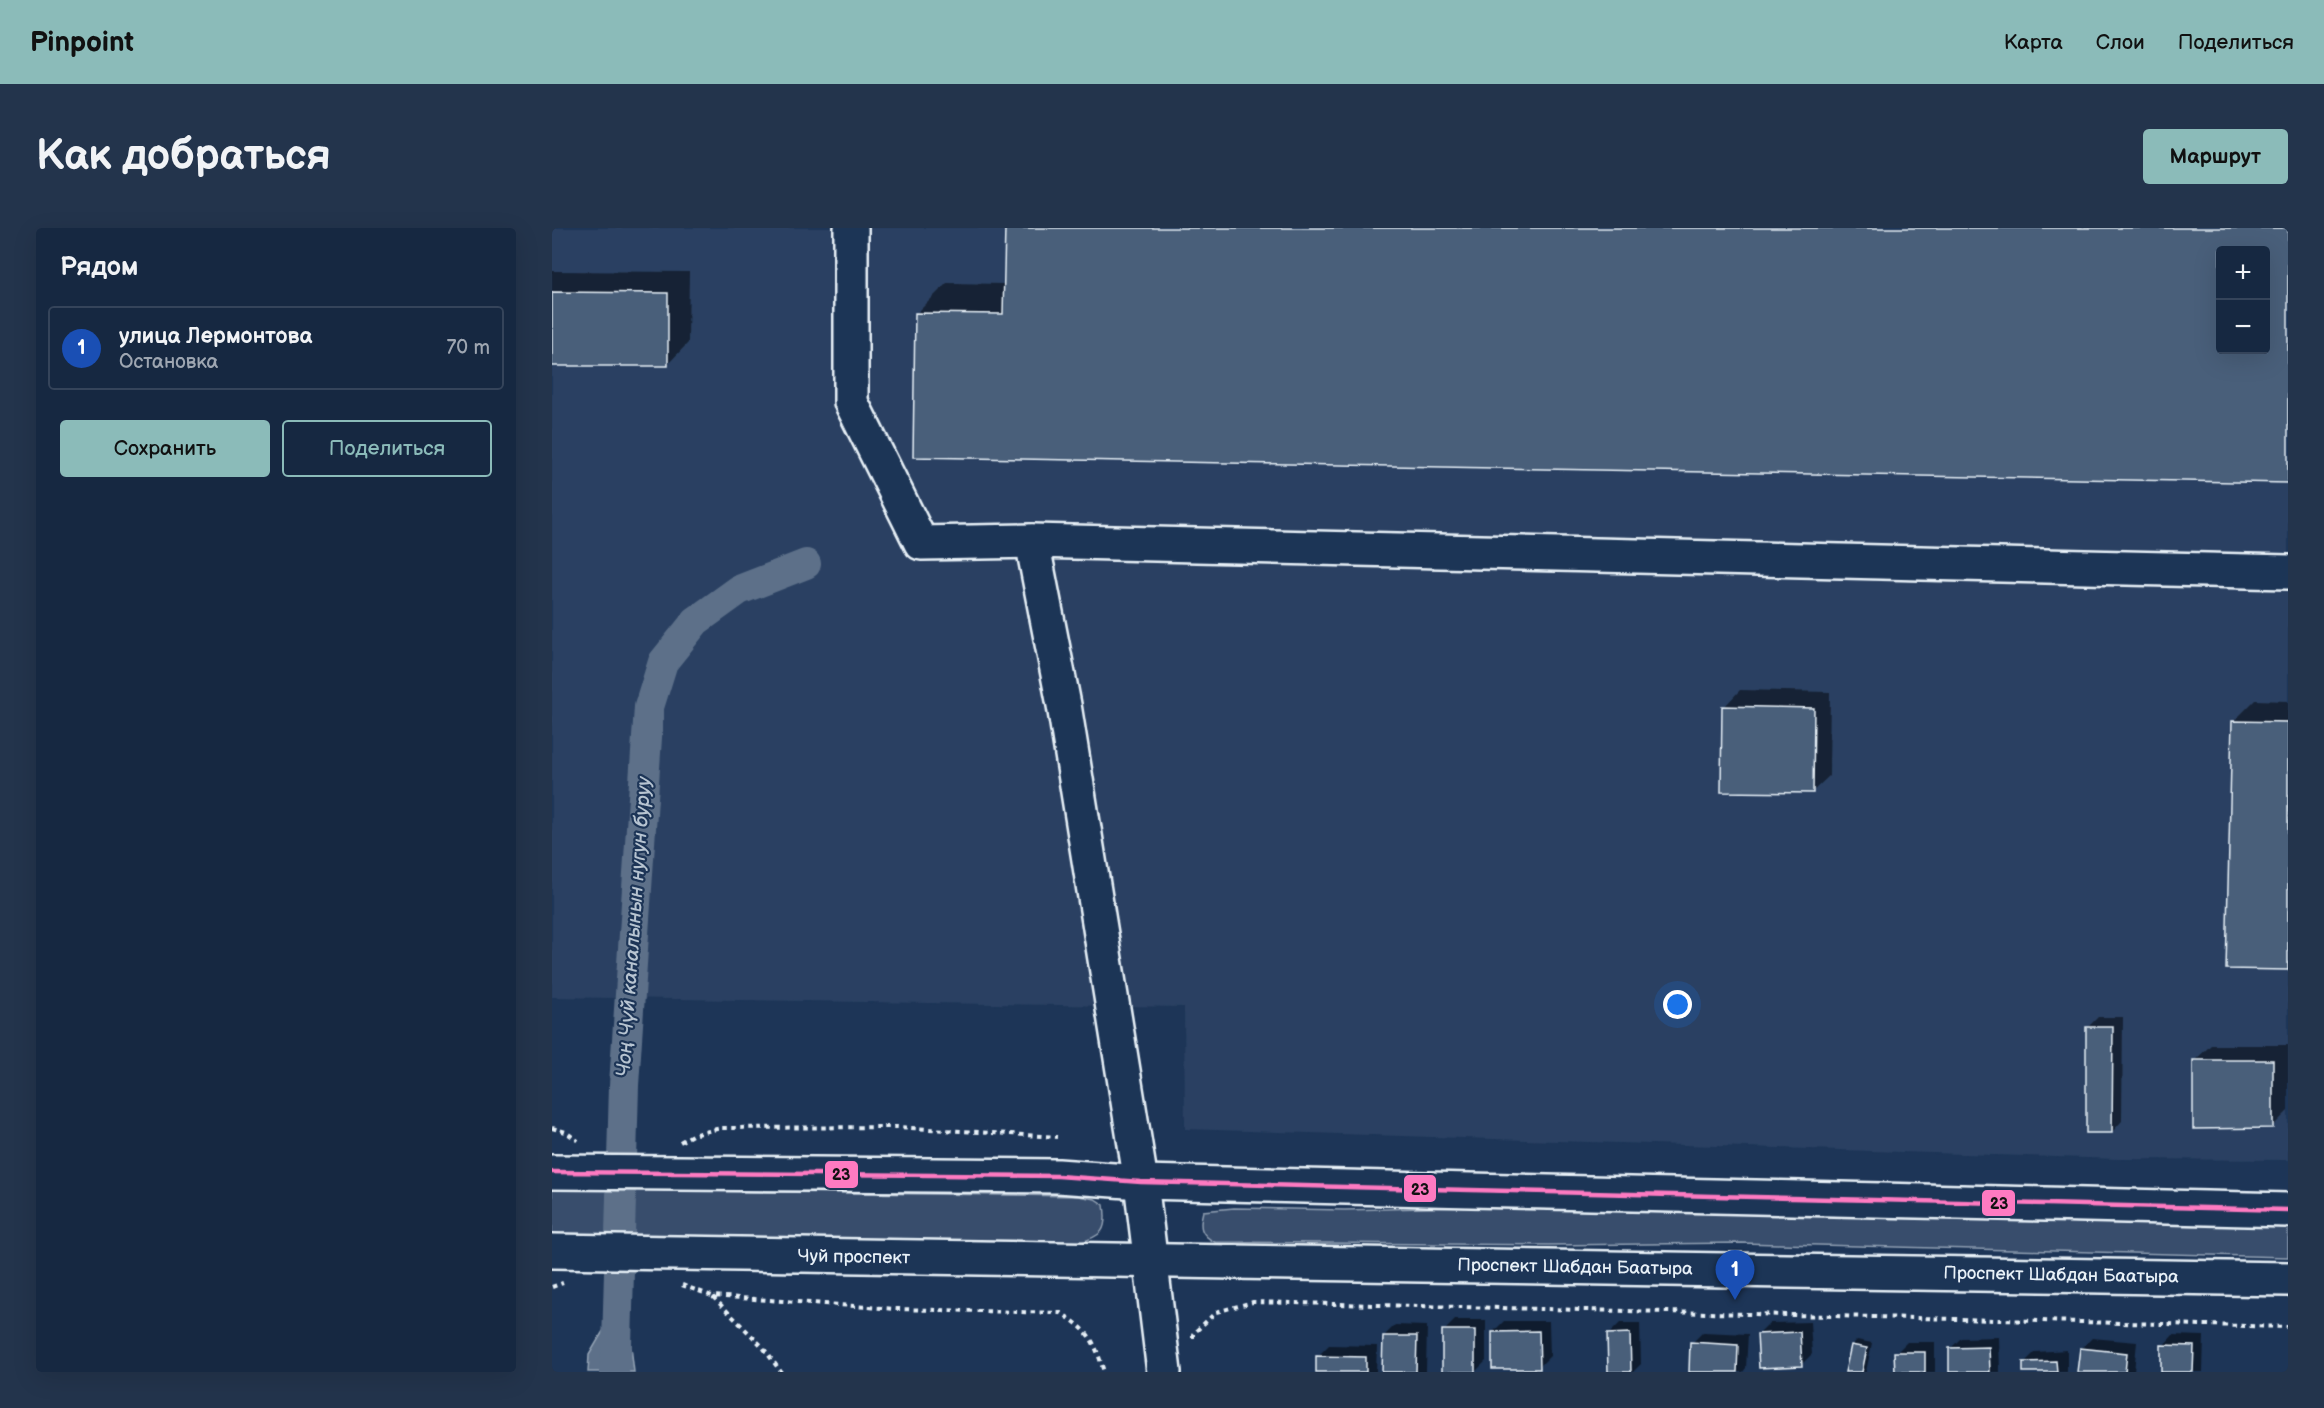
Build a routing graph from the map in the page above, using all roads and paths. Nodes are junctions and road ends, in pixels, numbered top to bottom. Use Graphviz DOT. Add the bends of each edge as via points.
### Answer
graph roads {
  1 [pos="851,228"];
  2 [pos="1032,541"];
  3 [pos="2288,572"];
  4 [pos="552,1128"];
  5 [pos="1057,1137"];
  6 [pos="585,1146"];
  7 [pos="680,1159"];
  8 [pos="556,1172"];
  9 [pos="1142,1182"];
  10 [pos="2288,1210"];
  11 [pos="555,1251"];
  12 [pos="1150,1259"];
  13 [pos="679,1268"];
  14 [pos="2288,1279"];
  15 [pos="712,1296"];
  16 [pos="2288,1327"];
  17 [pos="1193,1344"];
  18 [pos="781,1372"];
  19 [pos="1104,1372"];
  20 [pos="1164,1372"];
  1 -- 2 [label="main road" via="851,402 921,543"];
  2 -- 3 [label="main road"];
  2 -- 9 [label="main road" via="1064,705"];
  4 -- 6 [label="path" via="566,1132"];
  5 -- 7 [label="path" via="897,1127 721,1128 692,1135"];
  7 -- 8 [label="main road"];
  7 -- 9 [label="main road"];
  9 -- 10 [label="main road"];
  9 -- 12 [label="main road"];
  11 -- 13 [label="main road, Чуй проспект"];
  12 -- 13 [label="main road, Чуй проспект"];
  12 -- 14 [label="main road, Проспект Шабдан Баатыра"];
  12 -- 20 [label="main road"];
  13 -- 15 [label="path"];
  15 -- 18 [label="path" via="762,1346"];
  15 -- 19 [label="path" via="896,1308 1061,1313 1082,1326 1095,1344"];
  16 -- 17 [label="path" via="1253,1302 1216,1312 1193,1334"];
}
